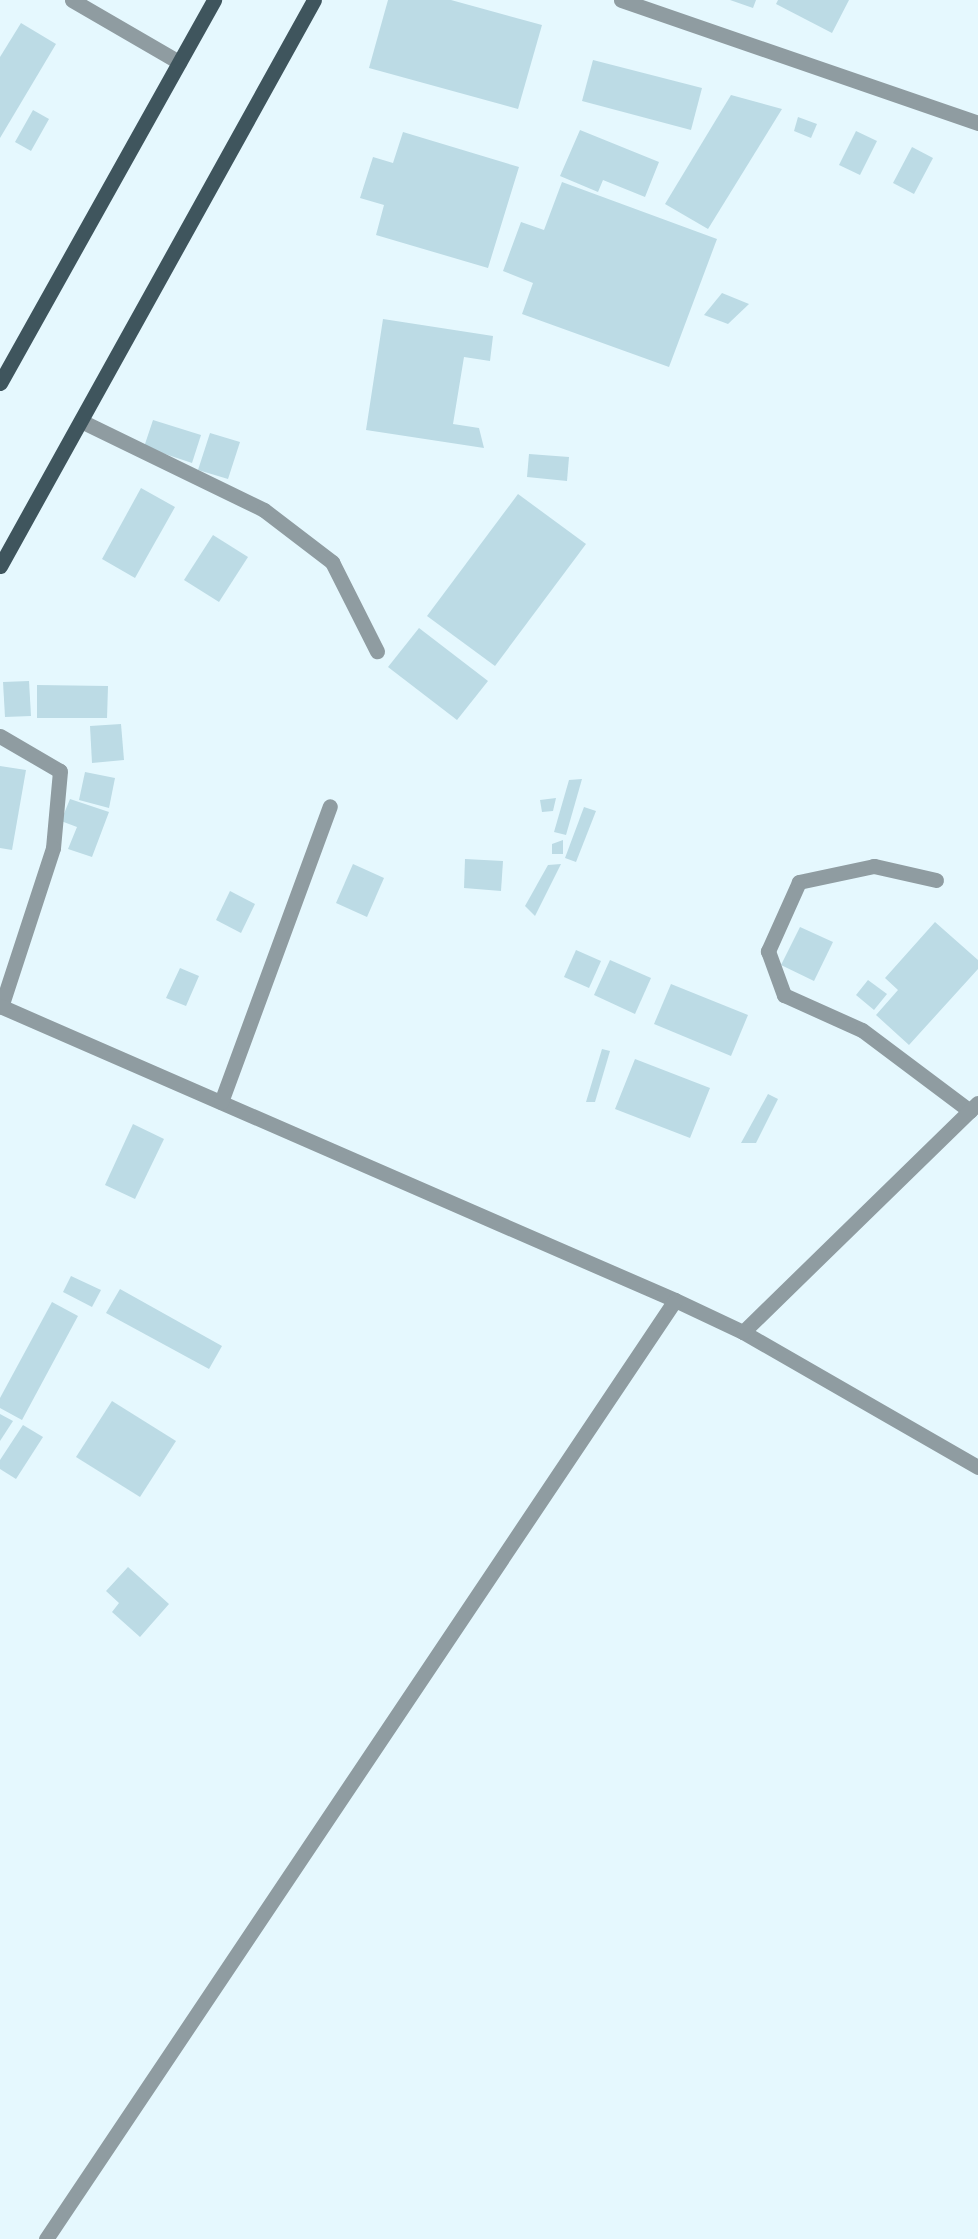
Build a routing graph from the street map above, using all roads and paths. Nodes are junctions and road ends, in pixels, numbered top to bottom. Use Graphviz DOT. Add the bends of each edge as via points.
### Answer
graph roads {
  1 [pos="72,0"];
  2 [pos="214,0"];
  3 [pos="314,0"];
  4 [pos="621,0"];
  5 [pos="179,62"];
  6 [pos="978,123"];
  7 [pos="0,383"];
  8 [pos="81,421"];
  9 [pos="0,566"];
  10 [pos="377,651"];
  11 [pos="0,736"];
  12 [pos="330,806"];
  13 [pos="936,880"];
  14 [pos="0,1006"];
  15 [pos="221,1102"];
  16 [pos="974,1107"];
  17 [pos="675,1300"];
  18 [pos="742,1332"];
  19 [pos="978,1467"];
  20 [pos="46,2239"];
  1 -- 5 [label="street"];
  2 -- 5 [label="main road"];
  3 -- 8 [label="main road"];
  4 -- 6 [label="street"];
  5 -- 7 [label="main road"];
  8 -- 9 [label="main road"];
  8 -- 10 [label="street" via="264,510 333,562"];
  11 -- 14 [label="street" via="60,771 53,848"];
  12 -- 15 [label="street"];
  13 -- 16 [label="street" via="874,866 799,882 768,951 783,995 862,1030"];
  14 -- 15 [label="street"];
  15 -- 17 [label="street"];
  16 -- 18 [label="street"];
  17 -- 18 [label="street"];
  17 -- 20 [label="street"];
  18 -- 19 [label="street"];
}
